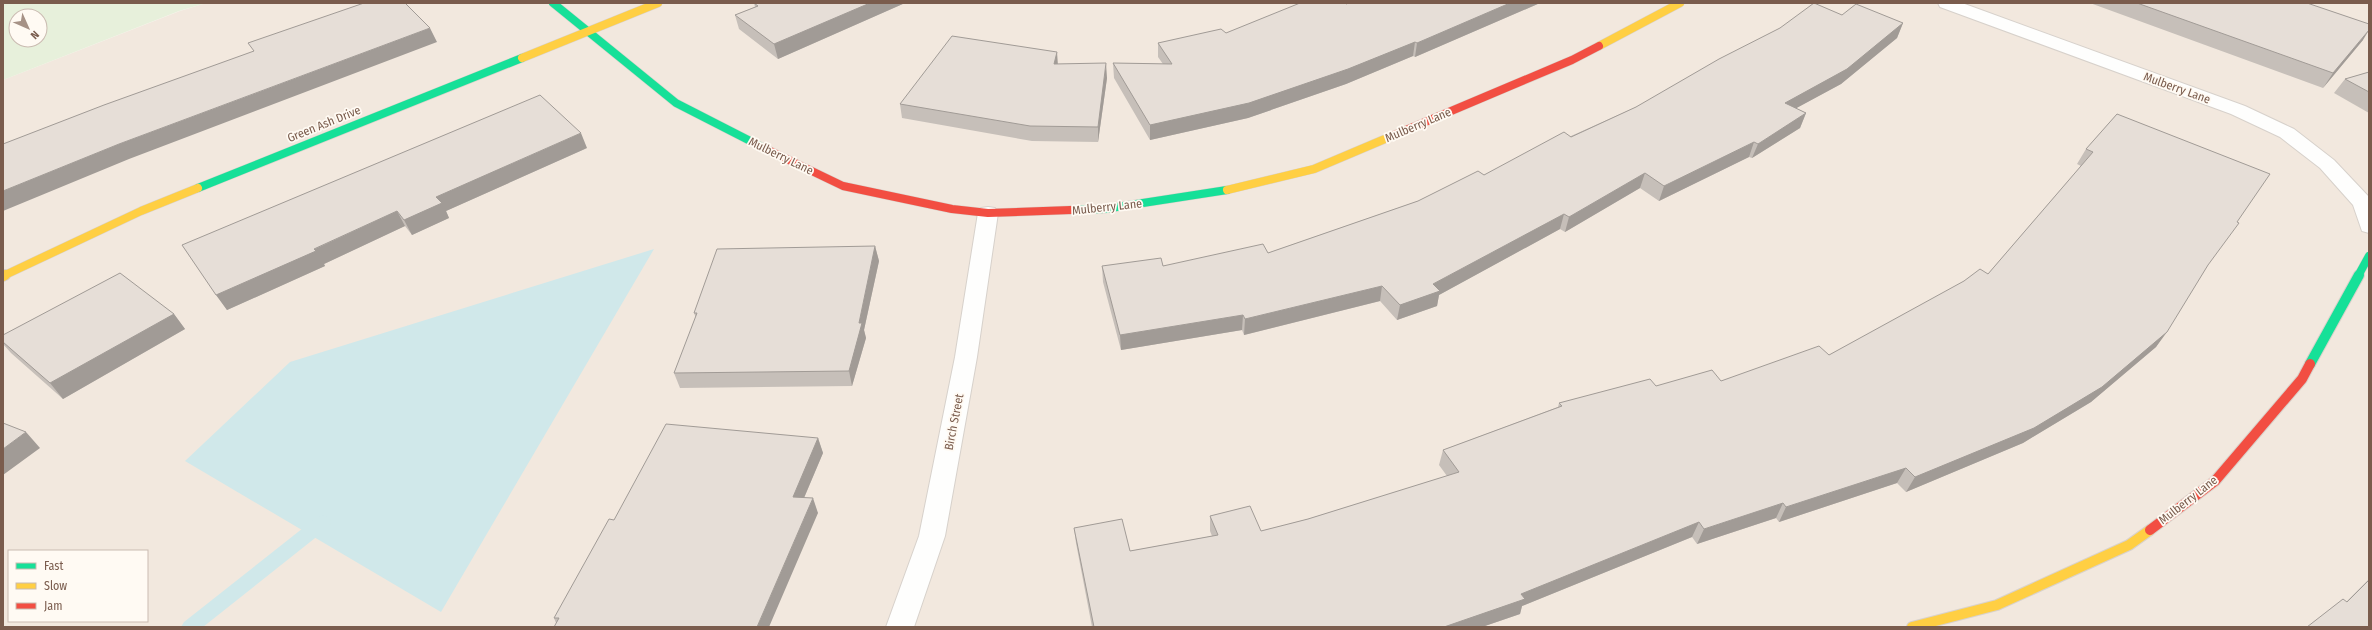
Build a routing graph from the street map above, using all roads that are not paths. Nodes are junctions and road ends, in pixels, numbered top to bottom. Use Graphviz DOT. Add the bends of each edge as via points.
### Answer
graph roads {
  1 [pos="553,3"];
  2 [pos="658,3"];
  3 [pos="1680,3"];
  4 [pos="1946,3"];
  5 [pos="587,32"];
  6 [pos="988,213"];
  7 [pos="2369,226"];
  8 [pos="2369,256"];
  9 [pos="3,276"];
  10 [pos="900,627"];
  11 [pos="1912,627"];
  1 -- 5 [label="street, Mulberry Lane"];
  2 -- 5 [label="street, Green Ash Drive"];
  3 -- 6 [label="street, Mulberry Lane" via="1572,60 1314,168 1218,192 1104,209"];
  4 -- 7 [label="street, Mulberry Lane" via="2238,110 2287,134 2327,164 2363,203"];
  5 -- 6 [label="street, Mulberry Lane" via="676,103 843,186 952,210"];
  5 -- 9 [label="street, Green Ash Drive" via="141,211"];
  6 -- 10 [label="street, Birch Street" via="966,357 932,536"];
  8 -- 11 [label="street, Mulberry Lane" via="2302,379 2215,481 2129,545 1997,605"];
}
